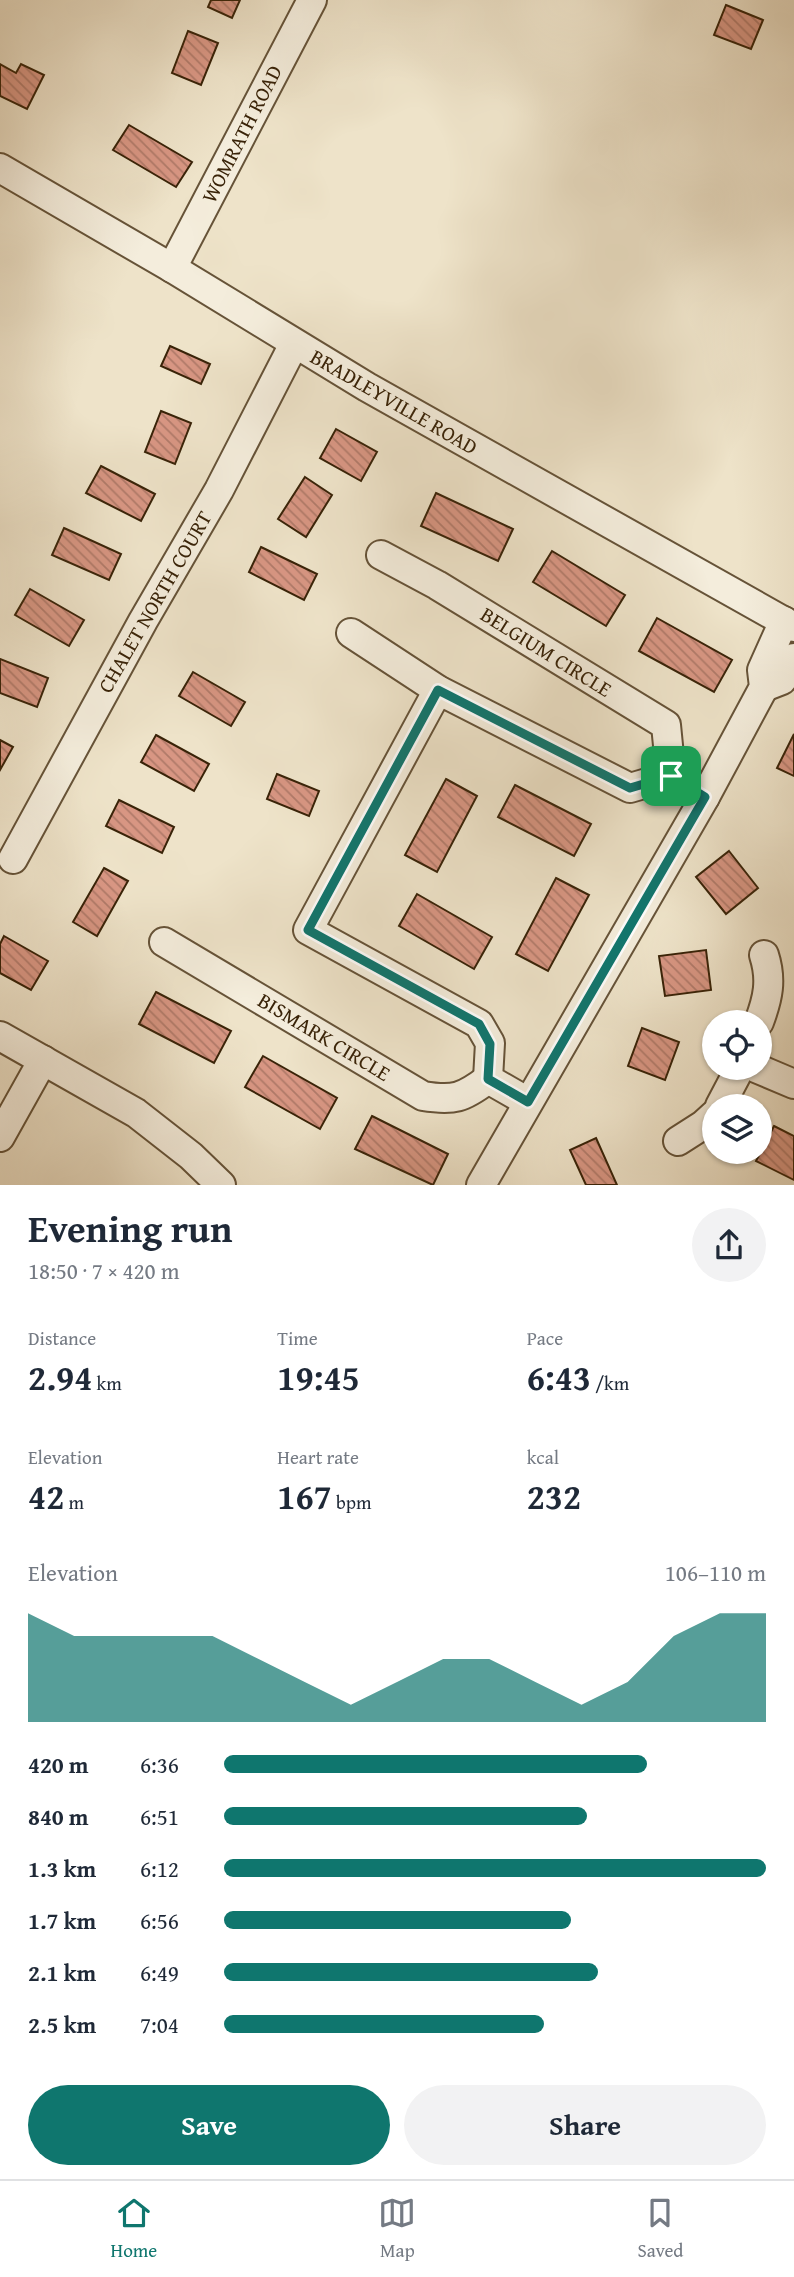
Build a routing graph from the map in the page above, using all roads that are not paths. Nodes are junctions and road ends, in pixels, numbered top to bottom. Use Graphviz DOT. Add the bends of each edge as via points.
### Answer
graph roads {
  1 [pos="312,0"];
  2 [pos="0,168"];
  3 [pos="173,268"];
  4 [pos="294,344"];
  5 [pos="381,555"];
  6 [pos="789,624"];
  7 [pos="351,633"];
  8 [pos="794,658"];
  9 [pos="764,687"];
  10 [pos="438,690"];
  11 [pos="671,776"];
  12 [pos="705,797"];
  13 [pos="13,859"];
  14 [pos="163,942"];
  15 [pos="764,955"];
  16 [pos="763,1010"];
  17 [pos="0,1036"];
  18 [pos="43,1060"];
  19 [pos="772,1075"];
  20 [pos="488,1079"];
  21 [pos="794,1084"];
  22 [pos="528,1102"];
  23 [pos="702,1126"];
  24 [pos="0,1137"];
  25 [pos="678,1140"];
  26 [pos="221,1185"];
  27 [pos="481,1185"];
  1 -- 3 [label="street, WOMRATH ROAD"];
  2 -- 3 [label="street, BRADLEYVILLE ROAD"];
  3 -- 4 [label="street, BRADLEYVILLE ROAD"];
  4 -- 6 [label="street, BRADLEYVILLE ROAD"];
  4 -- 13 [label="street, CHALET NORTH COURT" via="219,490"];
  5 -- 11 [label="street, BELGIUM CIRCLE" via="666,724"];
  6 -- 9 [label="street" via="762,670"];
  7 -- 10 [label="street"];
  8 -- 9 [label="street" via="782,680"];
  9 -- 12 [label="street"];
  10 -- 11 [label="street" via="630,788"];
  10 -- 20 [label="street" via="308,930 479,1024 490,1044"];
  11 -- 12 [label="street"];
  12 -- 22 [label="street"];
  14 -- 20 [label="street, BISMARK CIRCLE" via="423,1096 446,1100 467,1096"];
  15 -- 16 [label="street" via="770,981"];
  17 -- 18 [label="street"];
  18 -- 24 [label="street"];
  18 -- 26 [label="street" via="135,1114"];
  19 -- 21 [label="street"];
  20 -- 22 [label="street"];
  22 -- 27 [label="street"];
  23 -- 25 [label="street"];
}
